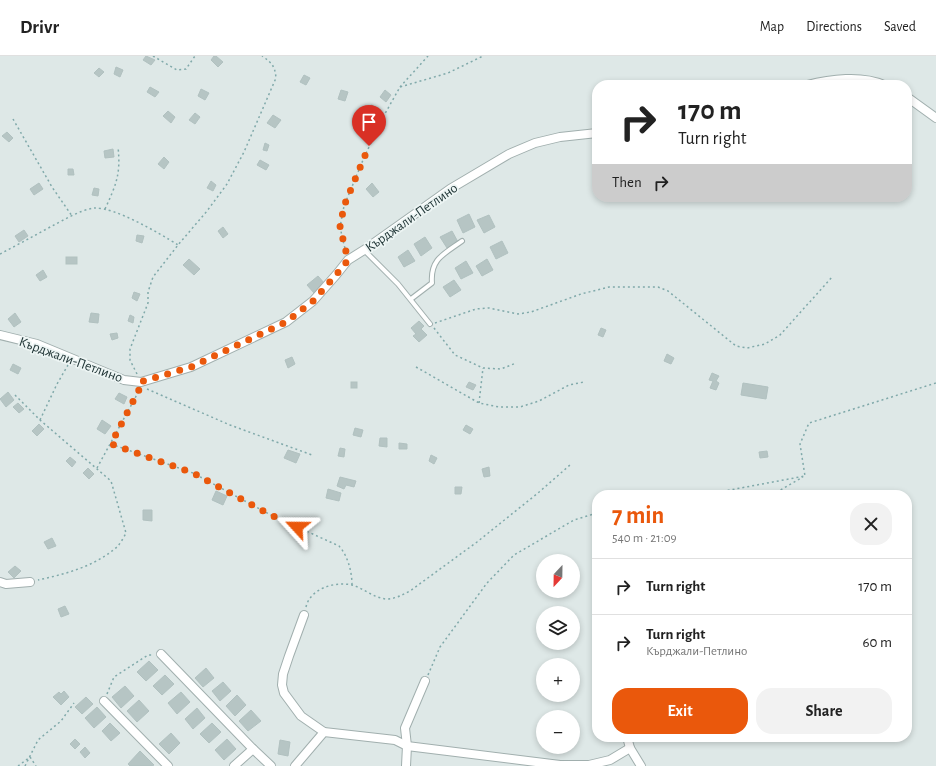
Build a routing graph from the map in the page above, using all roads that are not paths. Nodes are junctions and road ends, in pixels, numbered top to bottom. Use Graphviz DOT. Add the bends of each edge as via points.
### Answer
graph roads {
  1 [pos="833,80"];
  2 [pos="861,80"];
  3 [pos="912,101"];
  4 [pos="936,118"];
  5 [pos="592,134"];
  6 [pos="462,241"];
  7 [pos="364,250"];
  8 [pos="410,299"];
  9 [pos="430,324"];
  10 [pos="0,335"];
  11 [pos="0,582"];
  12 [pos="30,582"];
  13 [pos="304,615"];
  14 [pos="161,654"];
  15 [pos="425,681"];
  16 [pos="104,701"];
  17 [pos="324,732"];
  18 [pos="628,742"];
  19 [pos="407,746"];
  20 [pos="630,748"];
  21 [pos="253,749"];
  22 [pos="168,766"];
  23 [pos="234,766"];
  24 [pos="271,766"];
  25 [pos="295,766"];
  26 [pos="406,766"];
  27 [pos="641,766"];
  1 -- 2 [label="street"];
  3 -- 4 [label="street"];
  5 -- 7 [label="street, Кърджали-Петлино" via="535,143 509,154 450,189"];
  6 -- 8 [label="lane" via="434,263 432,284"];
  7 -- 8 [label="lane"];
  7 -- 10 [label="street, Кърджали-Петлино" via="348,260 313,301 286,322 191,367 140,382 124,380 37,344"];
  8 -- 9 [label="lane"];
  11 -- 12 [label="street"];
  13 -- 17 [label="street" via="283,674 282,685 284,693 301,716"];
  14 -- 21 [label="street"];
  15 -- 19 [label="street" via="405,728"];
  16 -- 22 [label="street"];
  17 -- 19 [label="street" via="395,740"];
  17 -- 25 [label="street"];
  18 -- 20 [label="street"];
  19 -- 20 [label="street" via="560,765 589,765 603,762"];
  19 -- 26 [label="street"];
  20 -- 27 [label="street"];
  21 -- 23 [label="street"];
  21 -- 24 [label="street"];
}
